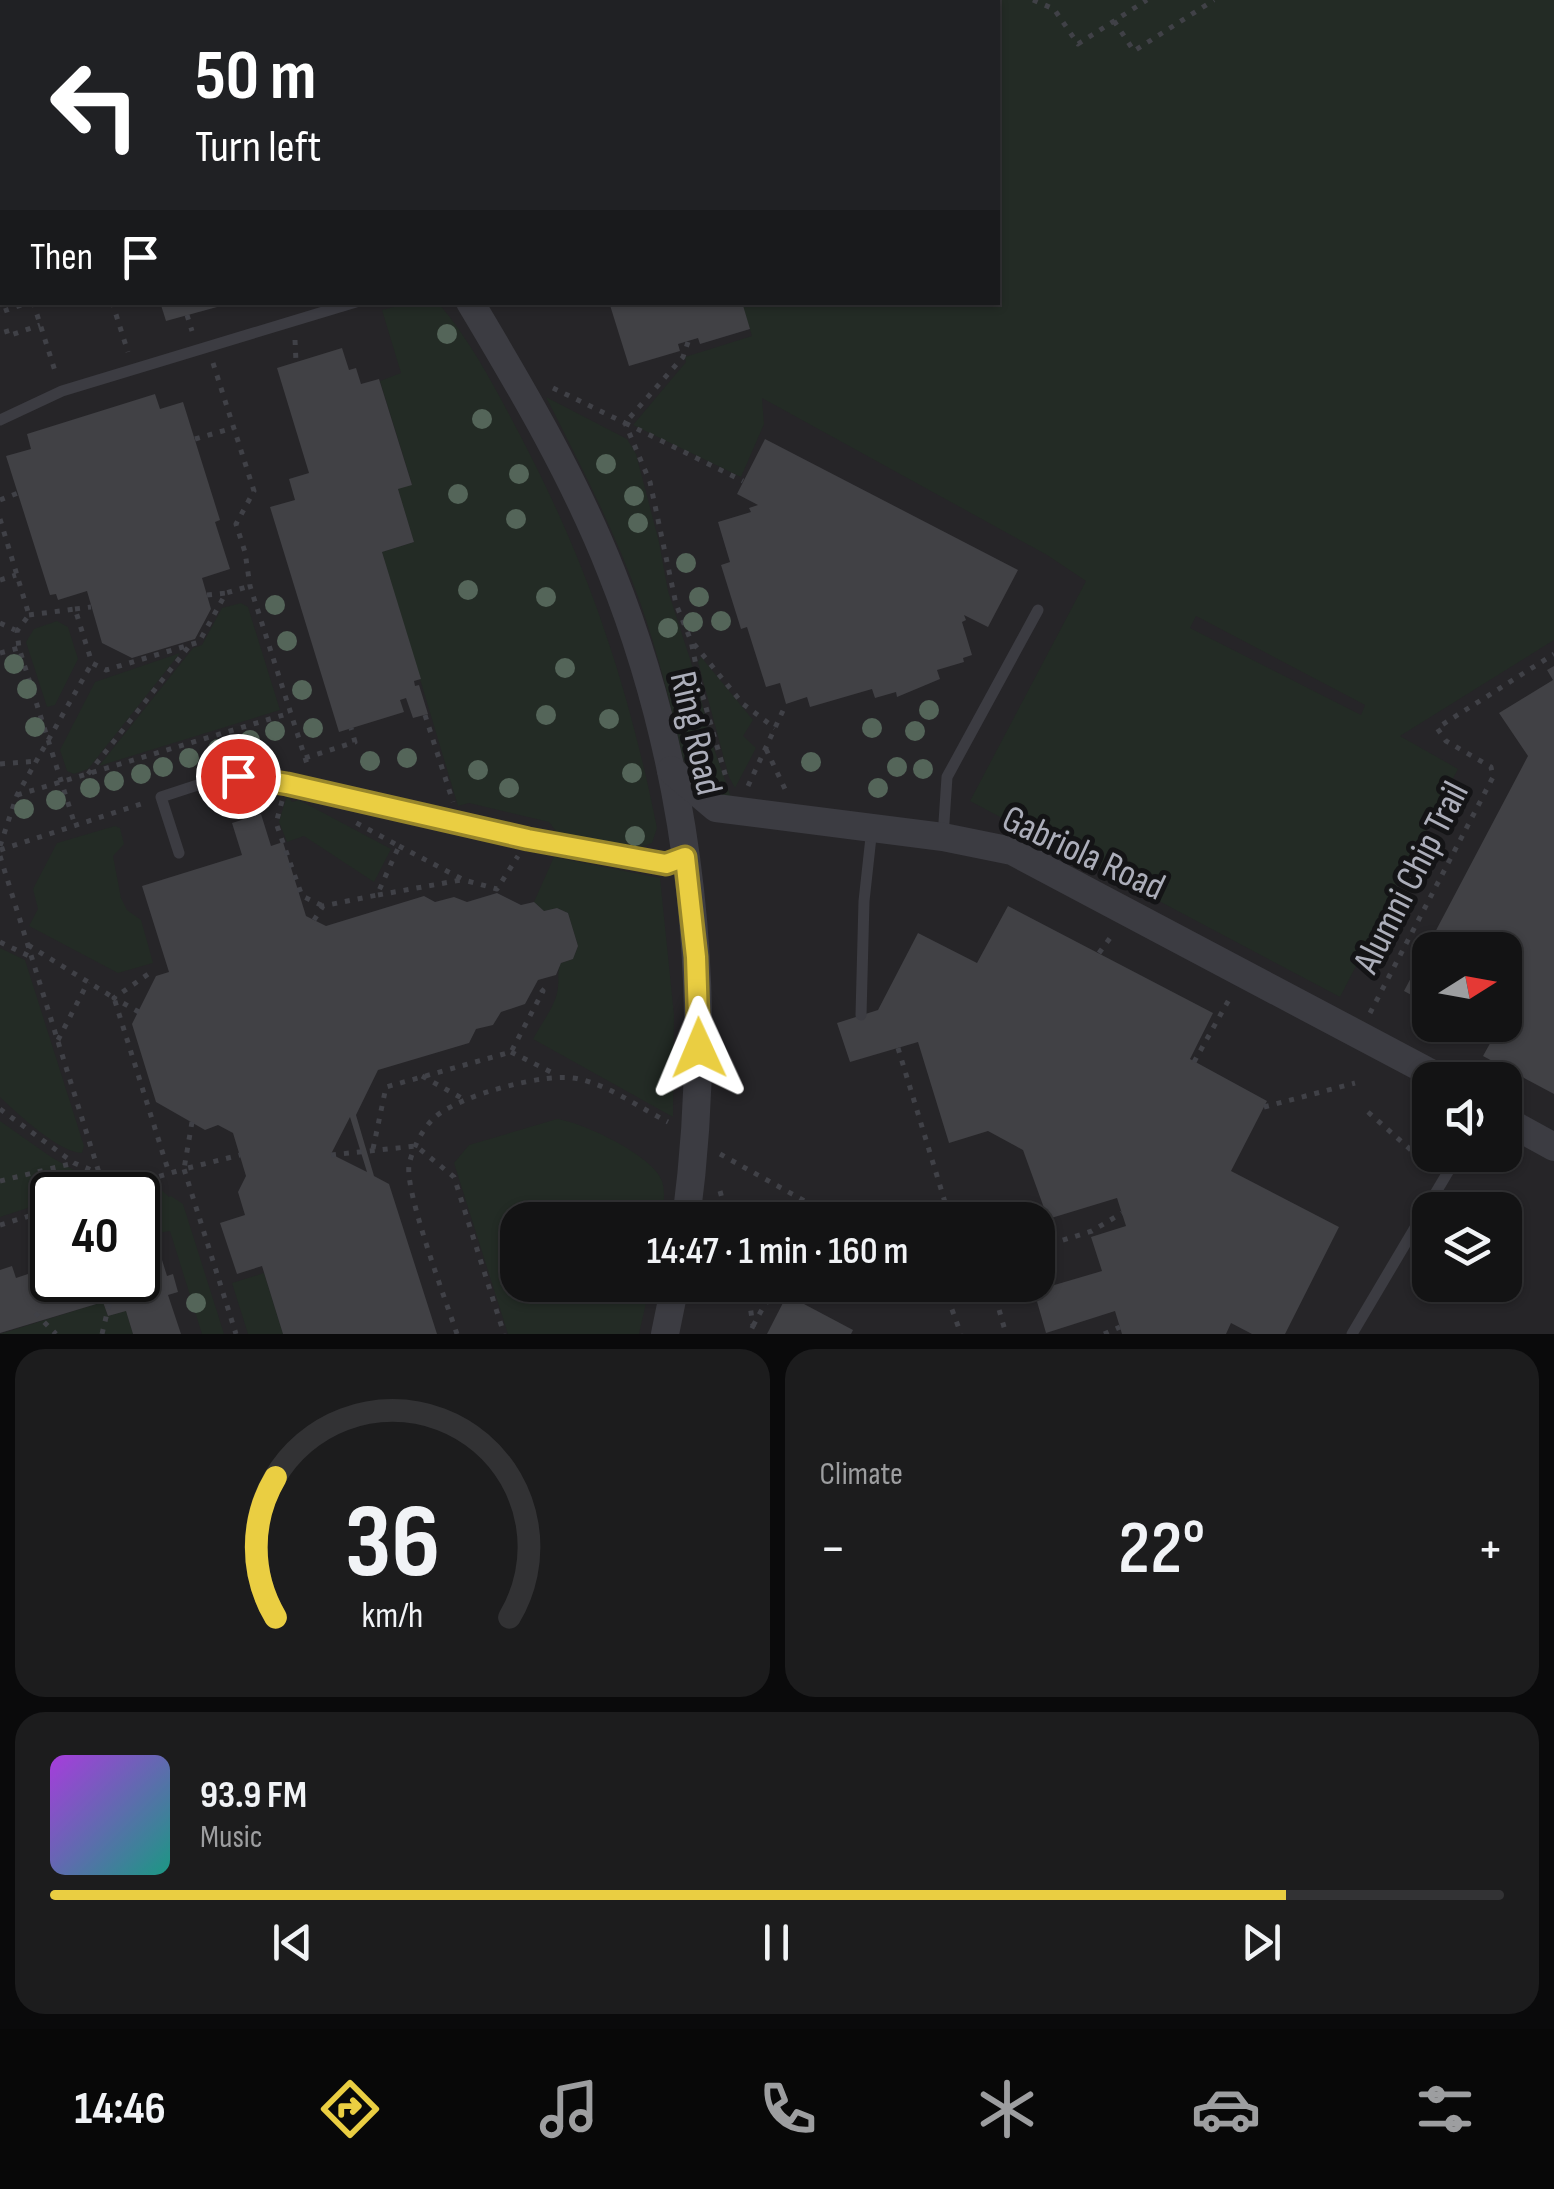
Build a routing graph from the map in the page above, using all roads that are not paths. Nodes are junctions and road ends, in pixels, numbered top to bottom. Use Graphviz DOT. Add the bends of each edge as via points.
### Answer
graph roads {
  1 [pos="346,305"];
  2 [pos="472,305"];
  3 [pos="0,420"];
  4 [pos="1038,610"];
  5 [pos="671,770"];
  6 [pos="872,828"];
  7 [pos="943,837"];
  8 [pos="178,853"];
  9 [pos="685,857"];
  10 [pos="861,1015"];
  11 [pos="1412,1062"];
  12 [pos="1522,1129"];
  13 [pos="1554,1147"];
  14 [pos="1448,1172"];
  15 [pos="688,1202"];
  16 [pos="671,1302"];
  17 [pos="664,1334"];
  18 [pos="1352,1334"];
  1 -- 3 [label="lane" via="62,391"];
  2 -- 5 [label="street, Ring Road" via="535,411 611,570"];
  4 -- 7 [label="lane" via="947,777"];
  5 -- 6 [label="street, Gabriola Road" via="716,808"];
  5 -- 9 [label="street, Ring Road"];
  6 -- 7 [label="street, Gabriola Road"];
  6 -- 10 [label="lane"];
  7 -- 11 [label="street, Gabriola Road" via="1012,852"];
  8 -- 9 [label="lane" via="161,797 238,776 528,839 666,864"];
  9 -- 15 [label="street, Ring Road" via="699,1022"];
  12 -- 13 [label="street"];
  14 -- 18 [label="lane"];
  16 -- 17 [label="street"];
}
